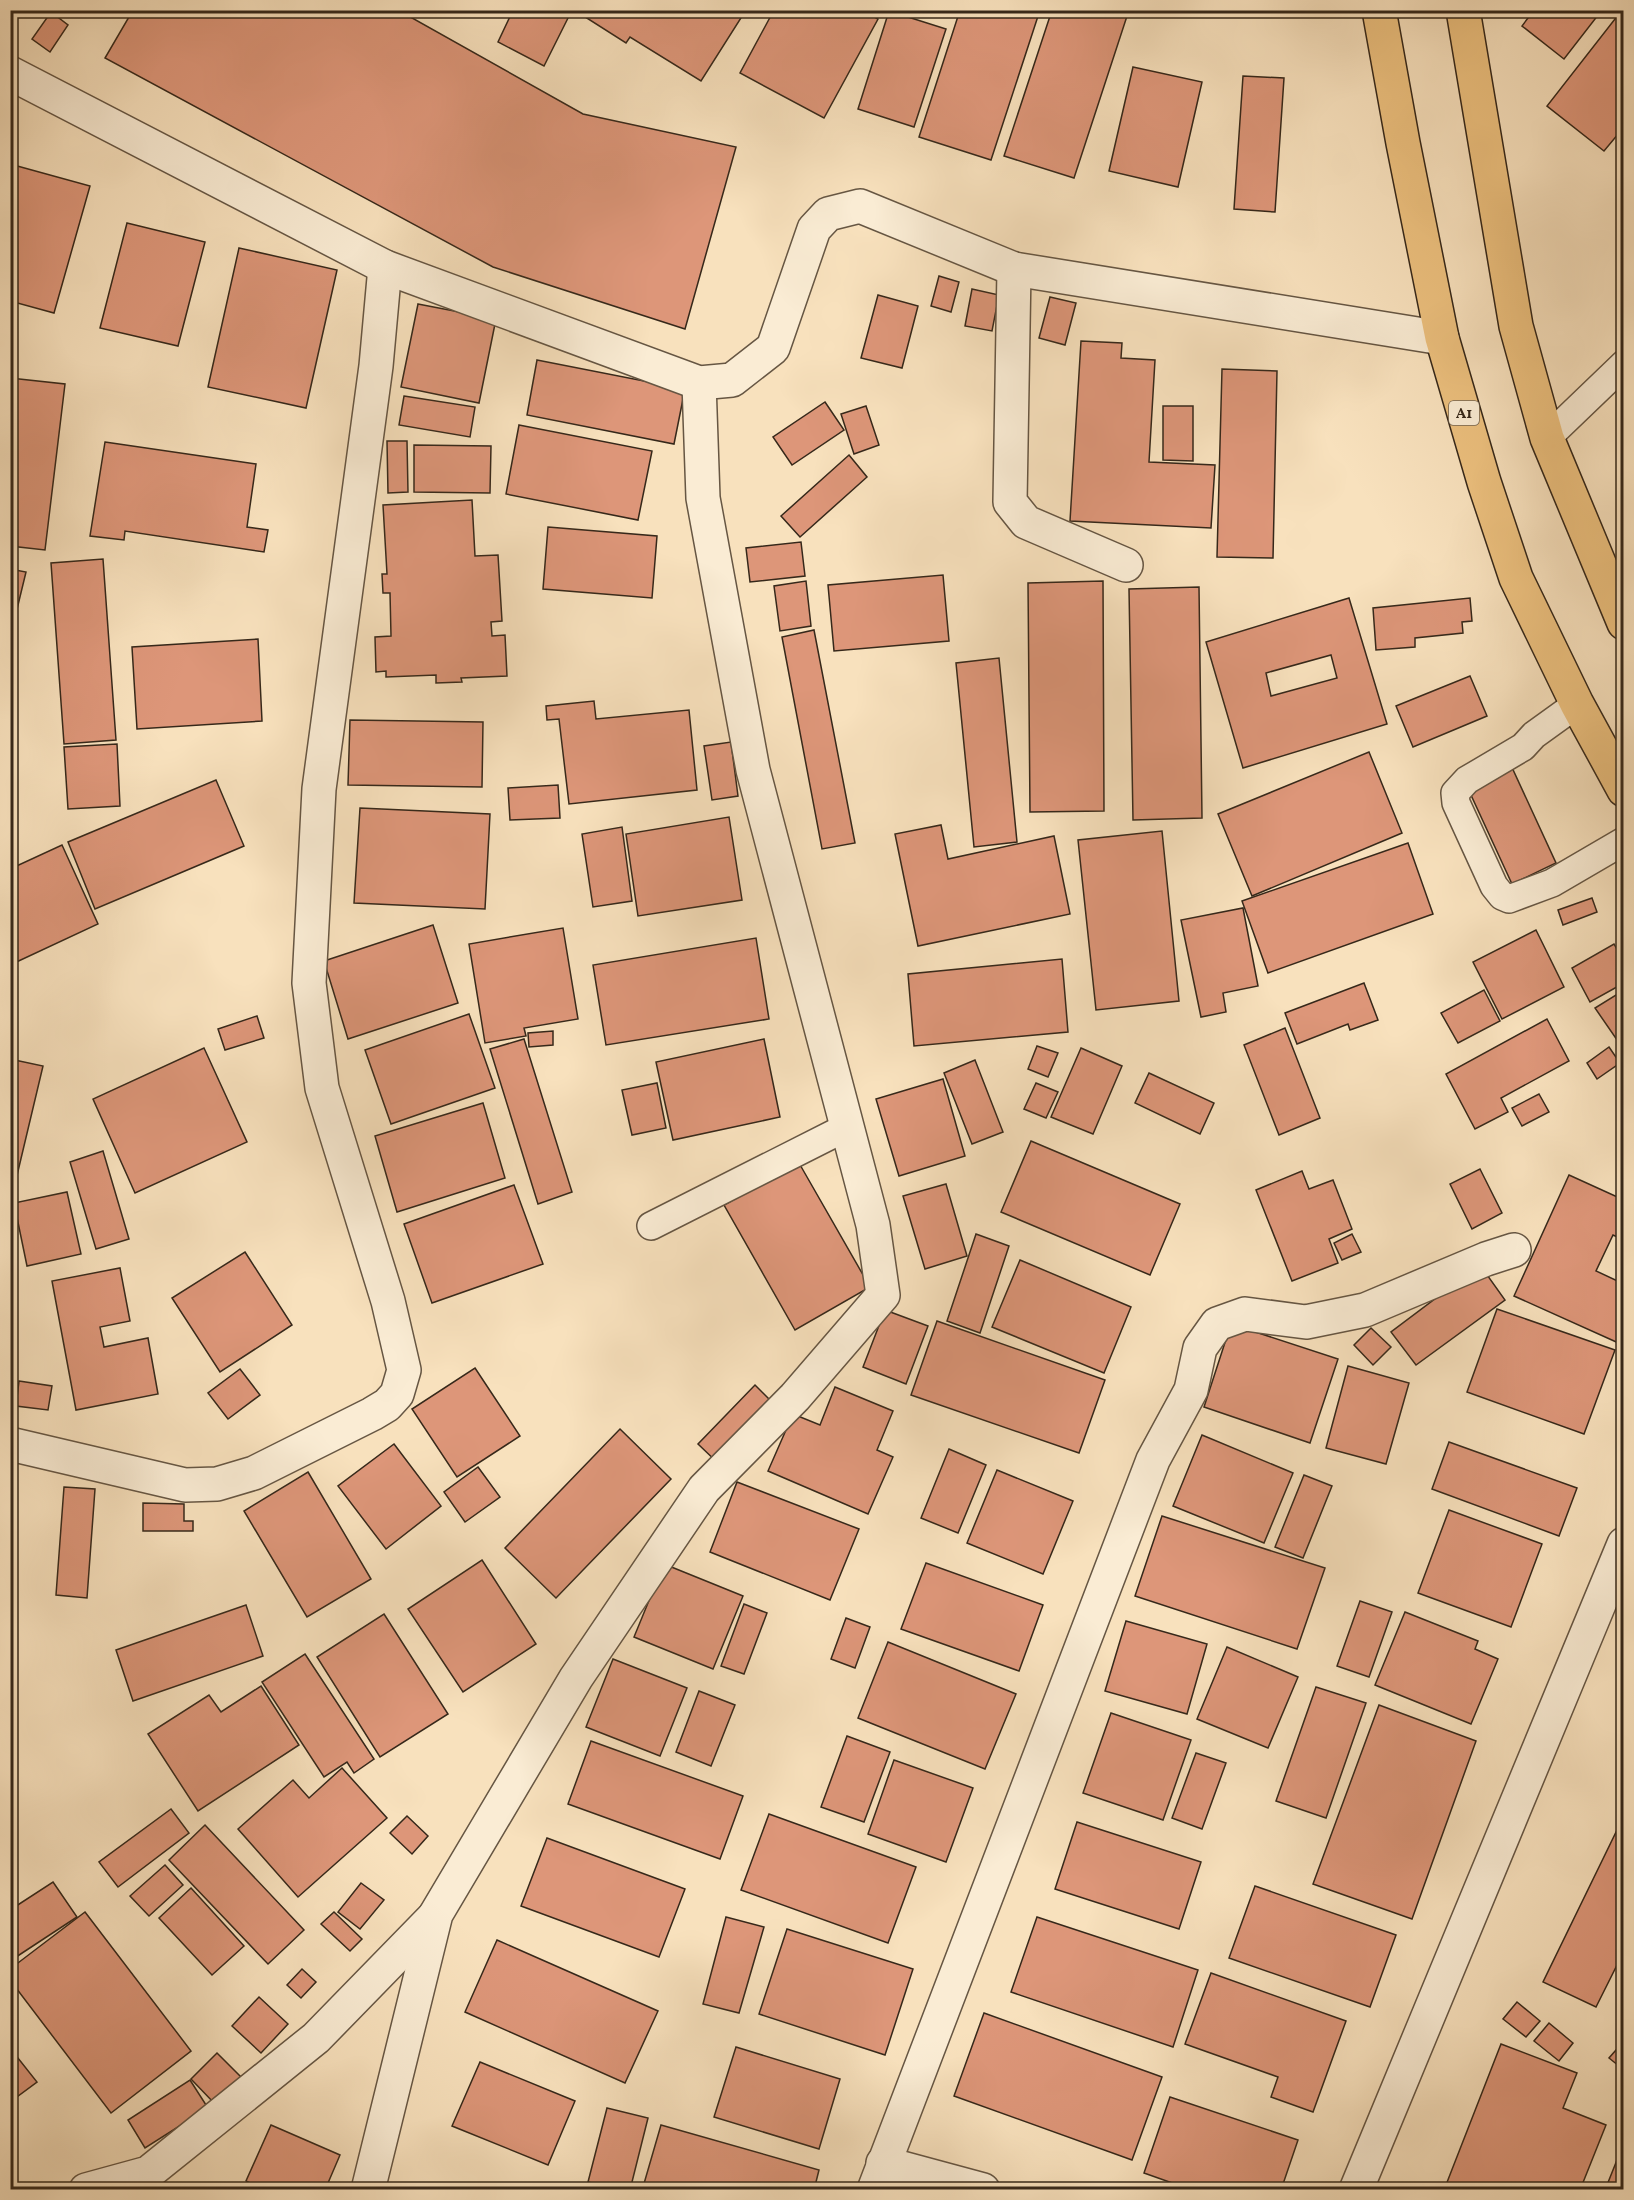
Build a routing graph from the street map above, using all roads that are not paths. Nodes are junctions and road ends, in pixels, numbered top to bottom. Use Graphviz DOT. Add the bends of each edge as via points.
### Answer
graph roads {
  1 [pos="1379,10"];
  2 [pos="1463,10"];
  3 [pos="10,73"];
  4 [pos="385,267"];
  5 [pos="1014,269"];
  6 [pos="1442,338"];
  7 [pos="1623,364"];
  8 [pos="699,383"];
  9 [pos="1547,438"];
  10 [pos="1126,565"];
  11 [pos="1623,623"];
  12 [pos="1577,704"];
  13 [pos="1623,790"];
  14 [pos="1623,841"];
  15 [pos="848,1126"];
  16 [pos="651,1226"];
  17 [pos="1514,1250"];
  18 [pos="10,1444"];
  19 [pos="1623,1544"];
  20 [pos="436,1914"];
  21 [pos="879,2176"];
  22 [pos="86,2190"];
  23 [pos="368,2190"];
  24 [pos="983,2190"];
  25 [pos="1356,2190"];
  1 -- 6 [label="highway, A1"];
  2 -- 9 [label="highway" via="1516,326"];
  3 -- 4 [label="street"];
  4 -- 8 [label="street"];
  4 -- 18 [label="street" via="376,366 319,789 309,983 322,1088 402,1355 404,1370 397,1394 372,1414 254,1473 217,1484 185,1485"];
  5 -- 6 [label="street"];
  5 -- 8 [label="street" via="860,206 828,214 814,229 773,348 732,380"];
  5 -- 10 [label="street" via="1010,502 1026,522"];
  6 -- 12 [label="highway, A1" via="1516,578"];
  7 -- 9 [label="lane"];
  8 -- 15 [label="street" via="702,498 753,770"];
  9 -- 11 [label="highway"];
  12 -- 13 [label="highway, A1"];
  12 -- 14 [label="lane" via="1523,747 1467,780 1455,793 1456,803 1494,886 1509,899 1552,883"];
  15 -- 16 [label="lane"];
  15 -- 20 [label="street" via="873,1225 884,1295 795,1397 704,1489 576,1678"];
  17 -- 21 [label="street" via="1486,1258 1365,1310 1306,1322 1245,1314 1217,1324 1200,1348 1191,1390 1153,1460"];
  19 -- 25 [label="street"];
  20 -- 22 [label="street" via="316,2038 148,2173"];
  20 -- 23 [label="street"];
  21 -- 24 [label="street"];
}
